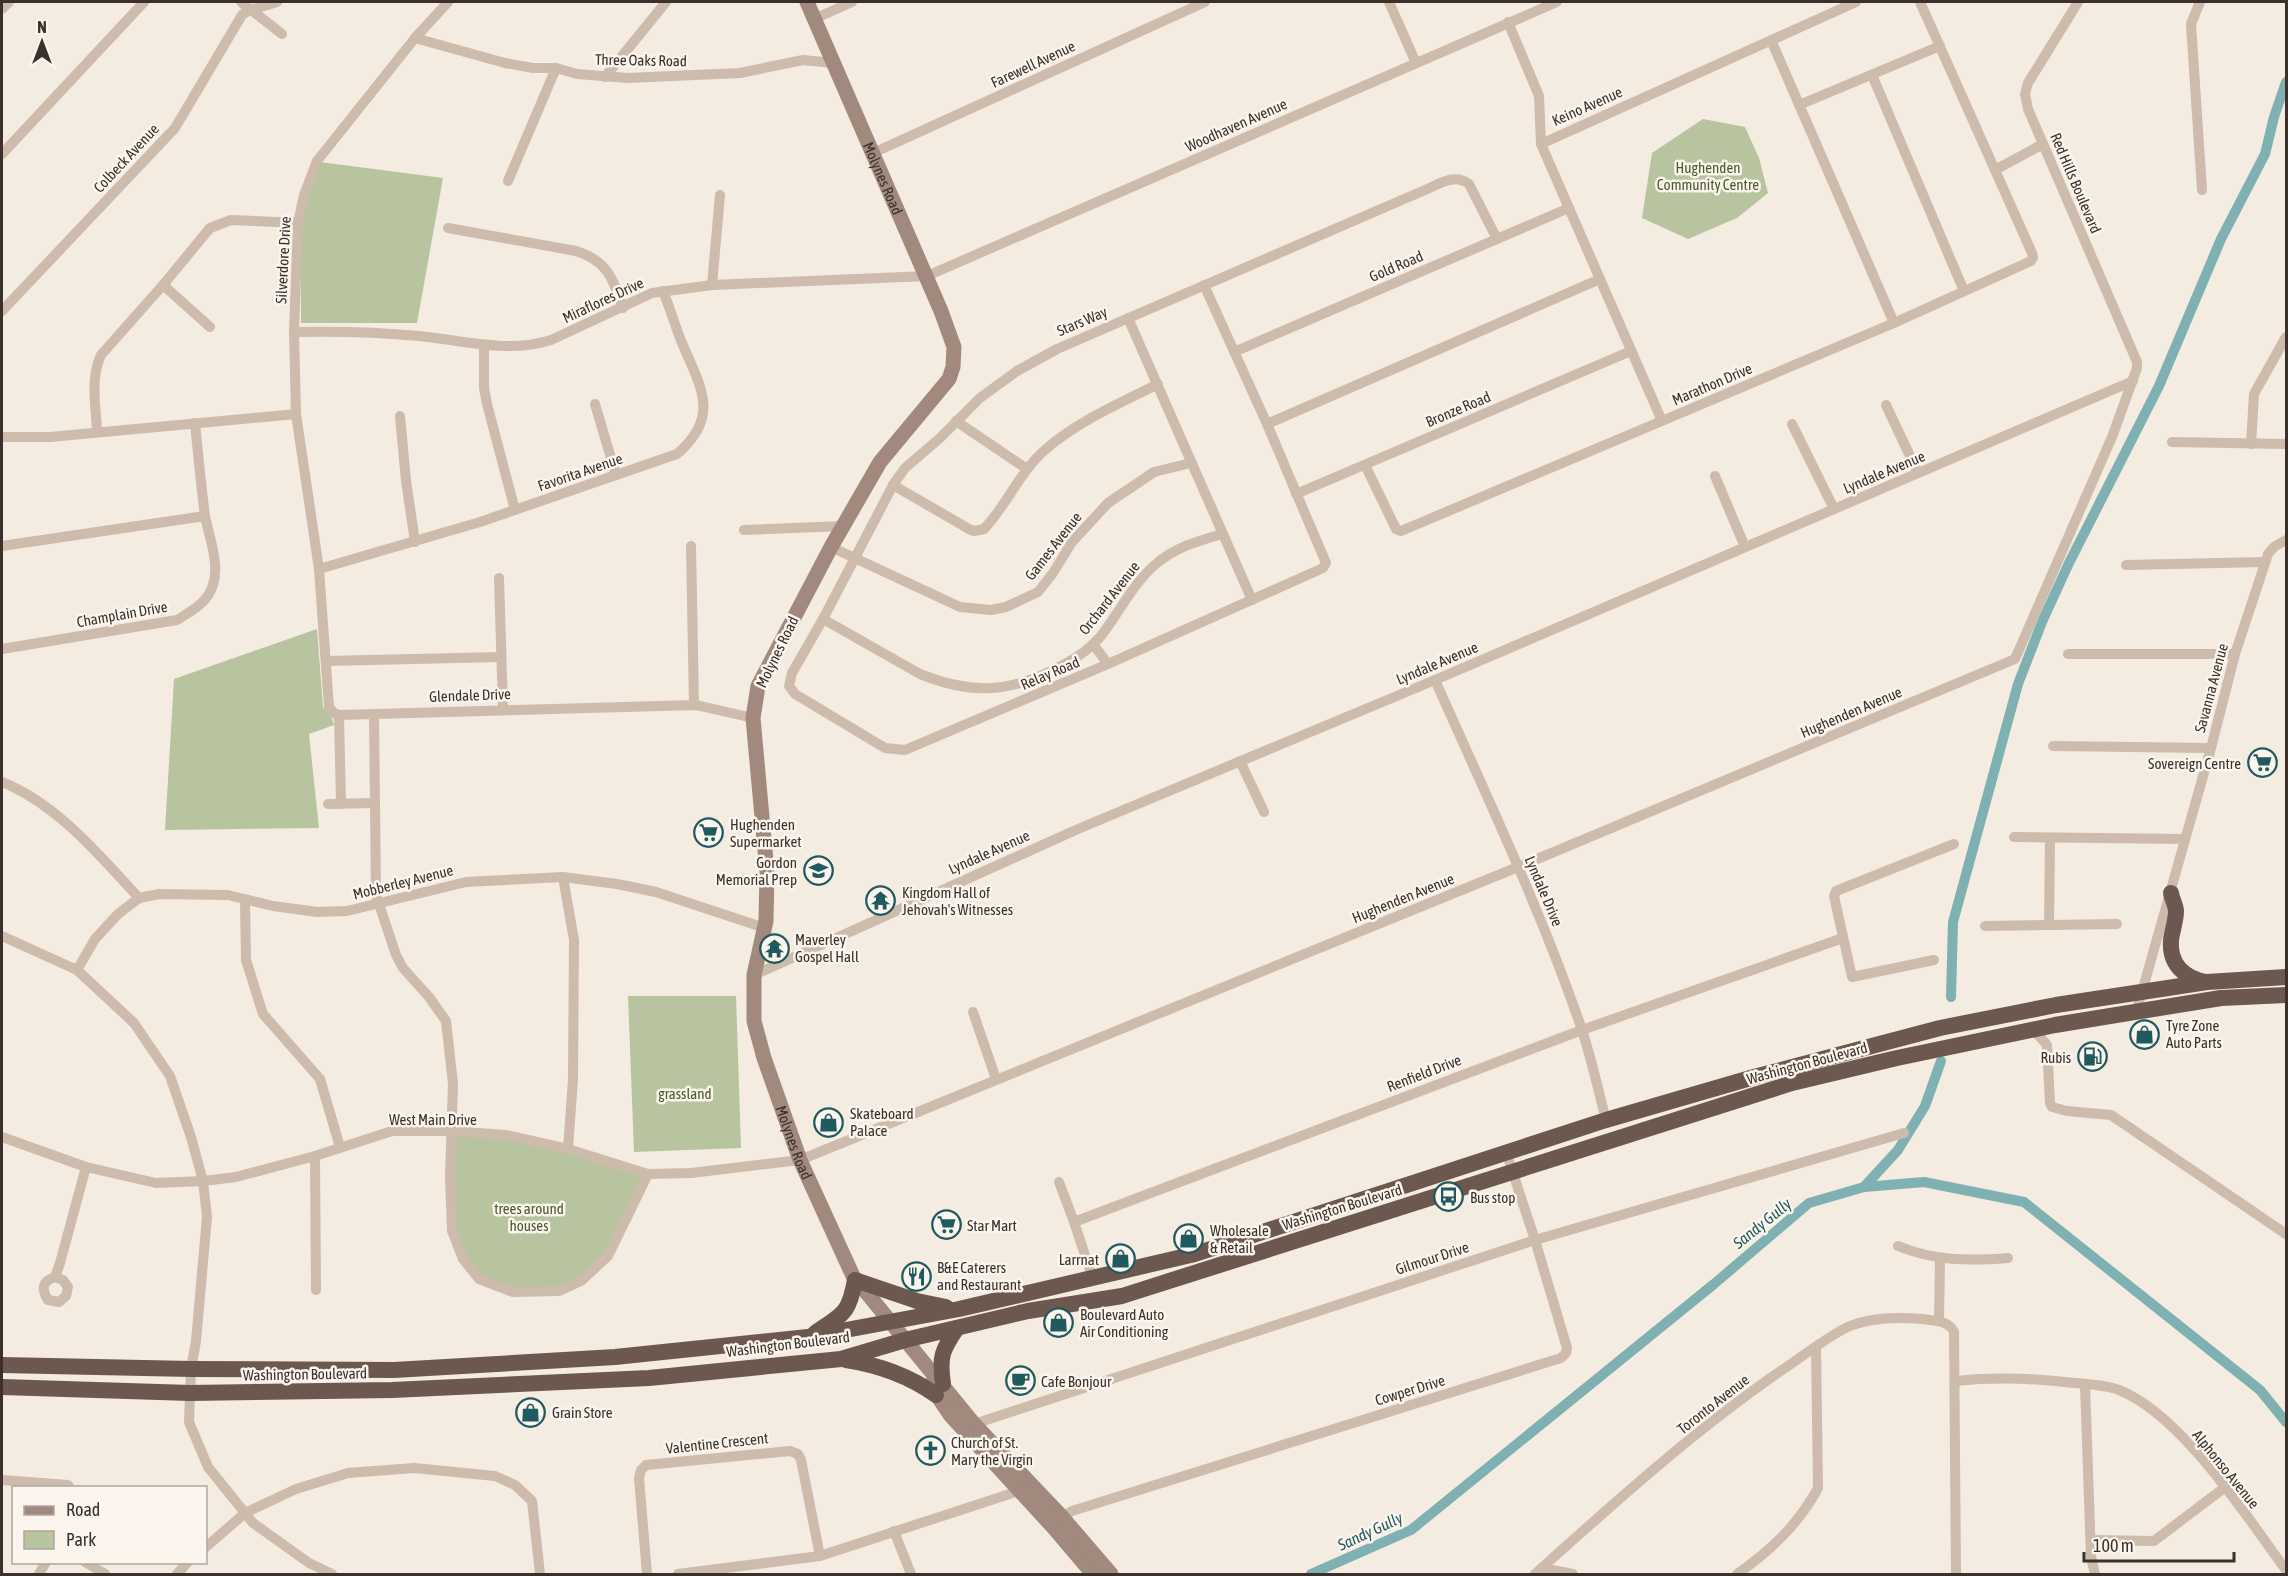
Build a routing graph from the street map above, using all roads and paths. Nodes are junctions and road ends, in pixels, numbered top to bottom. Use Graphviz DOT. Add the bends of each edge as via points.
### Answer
graph roads {
  1 [pos="9,2"];
  2 [pos="144,2"];
  3 [pos="241,2"];
  4 [pos="277,2"];
  5 [pos="448,2"];
  6 [pos="666,2"];
  7 [pos="807,2"];
  8 [pos="852,2"];
  9 [pos="1205,2"];
  10 [pos="1389,2"];
  11 [pos="1557,2"];
  12 [pos="1856,2"];
  13 [pos="1920,2"];
  14 [pos="2078,2"];
  15 [pos="2200,2"];
  16 [pos="2,9"];
  17 [pos="250,9"];
  18 [pos="814,19"];
  19 [pos="1508,22"];
  20 [pos="282,34"];
  21 [pos="415,38"];
  22 [pos="1771,40"];
  23 [pos="1940,46"];
  24 [pos="833,63"];
  25 [pos="1416,63"];
  26 [pos="556,69"];
  27 [pos="1872,75"];
  28 [pos="606,77"];
  29 [pos="1799,105"];
  30 [pos="1541,144"];
  31 [pos="2043,144"];
  32 [pos="873,153"];
  33 [pos="2,154"];
  34 [pos="1995,170"];
  35 [pos="508,181"];
  36 [pos="2202,190"];
  37 [pos="720,195"];
  38 [pos="1569,208"];
  39 [pos="298,223"];
  40 [pos="448,228"];
  41 [pos="1497,238"];
  42 [pos="927,276"];
  43 [pos="1600,279"];
  44 [pos="163,285"];
  45 [pos="712,285"];
  46 [pos="1204,285"];
  47 [pos="663,291"];
  48 [pos="1964,291"];
  49 [pos="623,308"];
  50 [pos="2,312"];
  51 [pos="1128,318"];
  52 [pos="1894,323"];
  53 [pos="210,327"];
  54 [pos="294,332"];
  55 [pos="2286,337"];
  56 [pos="484,345"];
  57 [pos="1631,351"];
  58 [pos="1234,352"];
  59 [pos="2133,381"];
  60 [pos="1158,384"];
  61 [pos="595,404"];
  62 [pos="1886,405"];
  63 [pos="296,414"];
  64 [pos="400,416"];
  65 [pos="956,421"];
  66 [pos="1662,421"];
  67 [pos="195,423"];
  68 [pos="1267,424"];
  69 [pos="1792,424"];
  70 [pos="97,432"];
  71 [pos="2,437"];
  72 [pos="2172,442"];
  73 [pos="2251,444"];
  74 [pos="2286,444"];
  75 [pos="1191,463"];
  76 [pos="1365,465"];
  77 [pos="1027,469"];
  78 [pos="1918,473"];
  79 [pos="616,475"];
  80 [pos="1715,476"];
  81 [pos="893,485"];
  82 [pos="1296,494"];
  83 [pos="1834,509"];
  84 [pos="515,510"];
  85 [pos="205,516"];
  86 [pos="843,526"];
  87 [pos="744,530"];
  88 [pos="1222,534"];
  89 [pos="2286,540"];
  90 [pos="415,542"];
  91 [pos="2,546"];
  92 [pos="691,546"];
  93 [pos="831,547"];
  94 [pos="1745,547"];
  95 [pos="854,558"];
  96 [pos="2265,562"];
  97 [pos="2126,565"];
  98 [pos="320,569"];
  99 [pos="499,578"];
  100 [pos="1252,600"];
  101 [pos="823,619"];
  102 [pos="1094,644"];
  103 [pos="2,649"];
  104 [pos="2068,654"];
  105 [pos="2235,654"];
  106 [pos="501,657"];
  107 [pos="326,661"];
  108 [pos="1108,664"];
  109 [pos="1435,680"];
  110 [pos="789,686"];
  111 [pos="996,689"];
  112 [pos="694,705"];
  113 [pos="1009,707"];
  114 [pos="503,709"];
  115 [pos="374,714"];
  116 [pos="339,715"];
  117 [pos="753,718"];
  118 [pos="2054,746"];
  119 [pos="2211,748"];
  120 [pos="1240,761"];
  121 [pos="2,782"];
  122 [pos="374,803"];
  123 [pos="328,804"];
  124 [pos="341,804"];
  125 [pos="1264,812"];
  126 [pos="2014,837"];
  127 [pos="2050,838"];
  128 [pos="2185,839"];
  129 [pos="1954,844"];
  130 [pos="1518,867"];
  131 [pos="563,877"];
  132 [pos="2171,893"];
  133 [pos="140,898"];
  134 [pos="377,899"];
  135 [pos="246,900"];
  136 [pos="2117,924"];
  137 [pos="2049,925"];
  138 [pos="1985,926"];
  139 [pos="765,928"];
  140 [pos="2,936"];
  141 [pos="1843,938"];
  142 [pos="1934,960"];
  143 [pos="77,970"];
  144 [pos="754,975"];
  145 [pos="2286,976"];
  146 [pos="2207,982"];
  147 [pos="2144,993"];
  148 [pos="2286,995"];
  149 [pos="973,1012"];
  150 [pos="2136,1013"];
  151 [pos="2033,1029"];
  152 [pos="1582,1030"];
  153 [pos="996,1079"];
  154 [pos="1606,1120"];
  155 [pos="452,1131"];
  156 [pos="1904,1133"];
  157 [pos="2,1137"];
  158 [pos="340,1147"];
  159 [pos="568,1149"];
  160 [pos="1506,1152"];
  161 [pos="315,1156"];
  162 [pos="800,1160"];
  163 [pos="86,1167"];
  164 [pos="1511,1172"];
  165 [pos="648,1174"];
  166 [pos="203,1181"];
  167 [pos="1059,1182"];
  168 [pos="1074,1222"];
  169 [pos="2286,1234"];
  170 [pos="1535,1240"];
  171 [pos="1898,1246"];
  172 [pos="2008,1258"];
  173 [pos="1940,1259"];
  174 [pos="55,1277"];
  175 [pos="1093,1279"];
  176 [pos="855,1280"];
  177 [pos="316,1290"];
  178 [pos="959,1309"];
  179 [pos="1939,1321"];
  180 [pos="890,1323"];
  181 [pos="957,1328"];
  182 [pos="808,1337"];
  183 [pos="905,1340"];
  184 [pos="1816,1347"];
  185 [pos="841,1359"];
  186 [pos="2,1365"];
  187 [pos="191,1369"];
  188 [pos="1955,1381"];
  189 [pos="2085,1384"];
  190 [pos="2,1387"];
  191 [pos="939,1390"];
  192 [pos="190,1393"];
  193 [pos="974,1424"];
  194 [pos="2,1480"];
  195 [pos="69,1486"];
  196 [pos="2224,1488"];
  197 [pos="1019,1491"];
  198 [pos="245,1513"];
  199 [pos="1062,1517"];
  200 [pos="894,1531"];
  201 [pos="2091,1540"];
  202 [pos="207,1546"];
  203 [pos="820,1556"];
  204 [pos="87,1564"];
  205 [pos="2286,1570"];
  206 [pos="1539,1571"];
  207 [pos="105,1575"];
  208 [pos="332,1575"];
  209 [pos="540,1575"];
  210 [pos="647,1575"];
  211 [pos="678,1575"];
  212 [pos="911,1575"];
  213 [pos="1093,1575"];
  214 [pos="1111,1575"];
  215 [pos="1573,1575"];
  216 [pos="1737,1575"];
  217 [pos="1956,1575"];
  218 [pos="2095,1575"];
  1 -- 16 [label="street"];
  2 -- 33 [label="street"];
  3 -- 17 [label="street"];
  4 -- 17 [label="street"];
  5 -- 21 [label="street, Silverdore Drive"];
  6 -- 28 [label="street"];
  7 -- 18 [label="main road, Molynes Road"];
  8 -- 18 [label="street"];
  9 -- 32 [label="street, Farewell Avenue"];
  10 -- 25 [label="street"];
  11 -- 19 [label="street, Woodhaven Avenue"];
  12 -- 22 [label="street, Keino Avenue"];
  13 -- 23 [label="street"];
  14 -- 31 [label="street, Red Hills Boulevard" via="2025,94"];
  15 -- 36 [label="street" via="2191,24"];
  17 -- 20 [label="street"];
  17 -- 50 [label="street, Colbeck Avenue" via="242,15 175,128"];
  18 -- 24 [label="main road, Molynes Road"];
  19 -- 25 [label="street, Woodhaven Avenue"];
  19 -- 30 [label="street" via="1539,96"];
  21 -- 26 [label="street, Three Oaks Road" via="505,63"];
  21 -- 39 [label="street, Silverdore Drive" via="317,161"];
  22 -- 29 [label="street"];
  22 -- 30 [label="street, Keino Avenue"];
  23 -- 27 [label="street"];
  23 -- 34 [label="street"];
  24 -- 28 [label="street, Three Oaks Road" via="803,60 708,75"];
  24 -- 32 [label="main road, Molynes Road"];
  25 -- 42 [label="street, Woodhaven Avenue"];
  26 -- 28 [label="street, Three Oaks Road"];
  26 -- 35 [label="street"];
  27 -- 29 [label="street"];
  27 -- 48 [label="street"];
  29 -- 52 [label="street"];
  30 -- 38 [label="street, Keino Avenue"];
  31 -- 34 [label="street"];
  31 -- 59 [label="street, Red Hills Boulevard" via="2137,362"];
  32 -- 42 [label="main road, Molynes Road"];
  34 -- 48 [label="street, Marathon Drive" via="2033,257"];
  37 -- 45 [label="street"];
  38 -- 41 [label="street, Gold Road"];
  38 -- 43 [label="street, Keino Avenue"];
  39 -- 44 [label="street" via="219,223 210,228"];
  39 -- 54 [label="street, Silverdore Drive"];
  40 -- 49 [label="street" via="592,256 603,265 615,285"];
  41 -- 46 [label="street, Stars Way" via="1468,184 1455,179"];
  41 -- 58 [label="street, Gold Road"];
  42 -- 45 [label="street, Miraflores Drive"];
  42 -- 86 [label="main road, Molynes Road" via="954,347 953,367 948,379 880,462"];
  43 -- 57 [label="street, Keino Avenue"];
  43 -- 68 [label="street"];
  44 -- 53 [label="street"];
  44 -- 70 [label="street" via="96,365"];
  45 -- 47 [label="street, Miraflores Drive"];
  46 -- 51 [label="street, Stars Way"];
  46 -- 58 [label="street"];
  47 -- 49 [label="street, Miraflores Drive"];
  47 -- 79 [label="street, Favorita Avenue" via="697,375 705,401 704,415 691,443 677,454"];
  48 -- 52 [label="street, Marathon Drive"];
  49 -- 56 [label="street, Miraflores Drive" via="534,346"];
  51 -- 60 [label="street"];
  51 -- 65 [label="street, Stars Way" via="1017,371"];
  52 -- 66 [label="street, Marathon Drive"];
  54 -- 56 [label="street, Miraflores Drive" via="384,333"];
  54 -- 63 [label="street, Silverdore Drive"];
  55 -- 73 [label="street" via="2254,394"];
  56 -- 84 [label="street" via="485,396"];
  57 -- 66 [label="street, Keino Avenue"];
  57 -- 76 [label="street, Bronze Road"];
  58 -- 68 [label="street"];
  59 -- 78 [label="street, Lyndale Avenue"];
  59 -- 130 [label="street, Hughenden Avenue" via="2015,659"];
  60 -- 75 [label="street"];
  60 -- 77 [label="street" via="1068,432"];
  61 -- 79 [label="street"];
  62 -- 78 [label="street"];
  63 -- 67 [label="street"];
  63 -- 98 [label="street, Silverdore Drive"];
  64 -- 90 [label="street"];
  65 -- 77 [label="street"];
  65 -- 81 [label="street, Stars Way" via="905,468"];
  66 -- 76 [label="street, Marathon Drive" via="1398,531"];
  67 -- 70 [label="street"];
  67 -- 85 [label="street, Champlain Drive"];
  68 -- 82 [label="street"];
  69 -- 83 [label="street"];
  70 -- 71 [label="street"];
  72 -- 73 [label="street"];
  73 -- 74 [label="street"];
  75 -- 88 [label="street"];
  75 -- 95 [label="street, Games Avenue" via="1154,472 1108,503 1072,542 1038,592 1006,607 960,607"];
  76 -- 82 [label="street, Bronze Road"];
  77 -- 81 [label="street" via="979,531"];
  78 -- 83 [label="street, Lyndale Avenue"];
  79 -- 84 [label="street, Favorita Avenue"];
  80 -- 94 [label="street"];
  81 -- 95 [label="street, Stars Way"];
  82 -- 100 [label="street, Relay Road" via="1326,563 1323,568"];
  83 -- 94 [label="street, Lyndale Avenue"];
  84 -- 90 [label="street, Favorita Avenue"];
  85 -- 91 [label="street"];
  85 -- 103 [label="street, Champlain Drive" via="215,568 213,585 194,610 177,620"];
  86 -- 87 [label="street"];
  86 -- 93 [label="main road, Molynes Road"];
  88 -- 100 [label="street"];
  88 -- 102 [label="street, Orchard Avenue" via="1191,543 1156,564"];
  89 -- 96 [label="street, Savanna Avenue" via="2274,547"];
  90 -- 98 [label="street, Favorita Avenue"];
  92 -- 112 [label="street"];
  93 -- 95 [label="street, Games Avenue"];
  93 -- 117 [label="main road, Molynes Road" via="763,673"];
  94 -- 109 [label="street, Lyndale Avenue"];
  95 -- 101 [label="street, Stars Way"];
  96 -- 97 [label="street"];
  96 -- 105 [label="street, Savanna Avenue"];
  98 -- 107 [label="street"];
  99 -- 106 [label="street"];
  100 -- 108 [label="street, Relay Road"];
  101 -- 110 [label="street, Stars Way" via="792,673"];
  101 -- 111 [label="street, Orchard Avenue" via="920,674 950,685"];
  102 -- 108 [label="street"];
  102 -- 111 [label="street, Orchard Avenue" via="1047,674"];
  104 -- 105 [label="street"];
  105 -- 119 [label="street, Savanna Avenue"];
  106 -- 107 [label="street"];
  106 -- 114 [label="street"];
  107 -- 116 [label="street" via="329,707"];
  108 -- 113 [label="street, Relay Road"];
  109 -- 120 [label="street, Lyndale Avenue"];
  109 -- 130 [label="street, Lyndale Drive"];
  110 -- 113 [label="street, Relay Road" via="795,694 885,748 900,751"];
  111 -- 113 [label="street"];
  112 -- 114 [label="street, Glendale Drive"];
  112 -- 117 [label="street, Glendale Drive"];
  114 -- 115 [label="street, Glendale Drive"];
  115 -- 116 [label="street, Glendale Drive"];
  115 -- 122 [label="street"];
  116 -- 124 [label="street"];
  117 -- 139 [label="main road, Molynes Road" via="767,872"];
  118 -- 119 [label="street"];
  119 -- 128 [label="street, Savanna Avenue"];
  120 -- 125 [label="street"];
  120 -- 144 [label="street, Lyndale Avenue" via="1078,829"];
  121 -- 133 [label="street" via="24,790 70,827"];
  122 -- 124 [label="street"];
  122 -- 134 [label="street"];
  123 -- 124 [label="street"];
  126 -- 127 [label="street"];
  127 -- 128 [label="street"];
  127 -- 137 [label="street"];
  128 -- 132 [label="street, Savanna Avenue"];
  129 -- 141 [label="street" via="1836,891"];
  130 -- 152 [label="street, Lyndale Drive"];
  130 -- 153 [label="street, Hughenden Avenue"];
  131 -- 134 [label="street, Mobberley Avenue" via="466,882"];
  131 -- 139 [label="street, Mobberley Avenue" via="656,892"];
  131 -- 159 [label="street" via="574,940"];
  132 -- 146 [label="highway" via="2176,911 2172,958 2180,971"];
  132 -- 147 [label="street, Savanna Avenue"];
  133 -- 135 [label="street, Mobberley Avenue" via="193,893"];
  133 -- 143 [label="street, Mobberley Avenue" via="95,939"];
  134 -- 135 [label="street, Mobberley Avenue" via="347,911 317,912"];
  134 -- 155 [label="street" via="390,944 403,968 446,1022 453,1084"];
  135 -- 158 [label="street" via="246,960 263,1014 320,1079"];
  136 -- 137 [label="street"];
  137 -- 138 [label="street"];
  139 -- 144 [label="main road, Molynes Road"];
  140 -- 143 [label="street"];
  141 -- 142 [label="street" via="1852,977"];
  141 -- 152 [label="street, Renfield Drive"];
  143 -- 166 [label="street" via="134,1023 170,1076"];
  144 -- 162 [label="main road, Molynes Road" via="754,1021"];
  145 -- 146 [label="highway, Washington Boulevard"];
  146 -- 147 [label="highway, Washington Boulevard"];
  147 -- 150 [label="street, Savanna Avenue"];
  147 -- 154 [label="highway, Washington Boulevard" via="1958,1024"];
  148 -- 150 [label="highway, Washington Boulevard" via="2221,998"];
  149 -- 153 [label="street"];
  150 -- 151 [label="highway, Washington Boulevard"];
  151 -- 164 [label="highway, Washington Boulevard" via="1792,1083"];
  151 -- 169 [label="street" via="2047,1045 2052,1107 2111,1115"];
  152 -- 154 [label="street, Lyndale Drive"];
  152 -- 168 [label="street, Renfield Drive"];
  153 -- 162 [label="street, Hughenden Avenue"];
  154 -- 160 [label="highway, Washington Boulevard"];
  155 -- 158 [label="street, West Main Drive" via="392,1131"];
  155 -- 159 [label="street, West Main Drive" via="506,1135"];
  155 -- 165 [label="street" via="452,1231 463,1259 479,1280 513,1292 559,1291 581,1281 608,1256"];
  156 -- 170 [label="street, Gilmour Drive"];
  157 -- 163 [label="street, West Main Drive"];
  158 -- 161 [label="street, West Main Drive"];
  159 -- 165 [label="street, West Main Drive"];
  160 -- 164 [label="street, Cowper Drive"];
  160 -- 175 [label="highway, Washington Boulevard" via="1195,1254"];
  161 -- 166 [label="street, West Main Drive" via="236,1177"];
  161 -- 177 [label="street"];
  162 -- 165 [label="street, West Main Drive"];
  162 -- 176 [label="main road, Molynes Road"];
  163 -- 166 [label="street, West Main Drive" via="156,1183"];
  163 -- 174 [label="street"];
  164 -- 170 [label="street, Cowper Drive"];
  164 -- 181 [label="highway, Washington Boulevard" via="1122,1296 1028,1311"];
  166 -- 187 [label="street" via="207,1217"];
  167 -- 168 [label="street"];
  168 -- 175 [label="street"];
  170 -- 193 [label="street, Gilmour Drive"];
  170 -- 199 [label="street, Cowper Drive" via="1567,1348 1561,1358"];
  171 -- 173 [label="street"];
  172 -- 173 [label="street"];
  173 -- 179 [label="street"];
  175 -- 178 [label="highway, Washington Boulevard"];
  176 -- 178 [label="highway" via="917,1302"];
  176 -- 180 [label="main road, Molynes Road"];
  176 -- 182 [label="highway" via="846,1310"];
  178 -- 180 [label="highway, Washington Boulevard"];
  179 -- 184 [label="street, Toronto Avenue" via="1875,1320 1850,1326"];
  179 -- 188 [label="street" via="1949,1324 1954,1332"];
  180 -- 182 [label="highway, Washington Boulevard"];
  180 -- 183 [label="main road, Molynes Road"];
  181 -- 183 [label="highway, Washington Boulevard"];
  181 -- 191 [label="highway" via="942,1350"];
  182 -- 187 [label="highway, Washington Boulevard" via="615,1357 405,1369"];
  183 -- 185 [label="highway, Washington Boulevard"];
  183 -- 191 [label="main road, Molynes Road"];
  184 -- 206 [label="street, Toronto Avenue" via="1718,1418"];
  184 -- 216 [label="street" via="1818,1488 1768,1552"];
  185 -- 191 [label="highway" via="888,1369"];
  185 -- 192 [label="highway, Washington Boulevard" via="649,1378 392,1390"];
  186 -- 187 [label="highway, Washington Boulevard"];
  187 -- 192 [label="street"];
  188 -- 189 [label="street, Alphonso Avenue" via="2022,1378"];
  188 -- 217 [label="street"];
  189 -- 196 [label="street, Alphonso Avenue" via="2119,1390 2159,1415 2195,1450"];
  189 -- 201 [label="street"];
  190 -- 192 [label="highway, Washington Boulevard"];
  191 -- 193 [label="main road, Molynes Road"];
  191 -- 197 [label="main road, Molynes Road" via="951,1416"];
  192 -- 198 [label="street" via="189,1422 208,1467"];
  193 -- 199 [label="main road, Molynes Road"];
  194 -- 195 [label="street"];
  196 -- 201 [label="street" via="2154,1541"];
  196 -- 205 [label="street, Alphonso Avenue"];
  197 -- 200 [label="street"];
  197 -- 213 [label="main road, Molynes Road"];
  198 -- 202 [label="street"];
  198 -- 208 [label="street" via="309,1563"];
  198 -- 209 [label="street" via="296,1489 348,1473 414,1468 495,1476 516,1485 532,1501"];
  199 -- 214 [label="main road, Molynes Road"];
  200 -- 203 [label="street"];
  200 -- 212 [label="street"];
  201 -- 218 [label="street"];
  203 -- 210 [label="street, Valentine Crescent" via="798,1454 790,1451 646,1465 639,1478"];
  203 -- 211 [label="street"];
  204 -- 207 [label="street"];
  206 -- 215 [label="street"];
}
